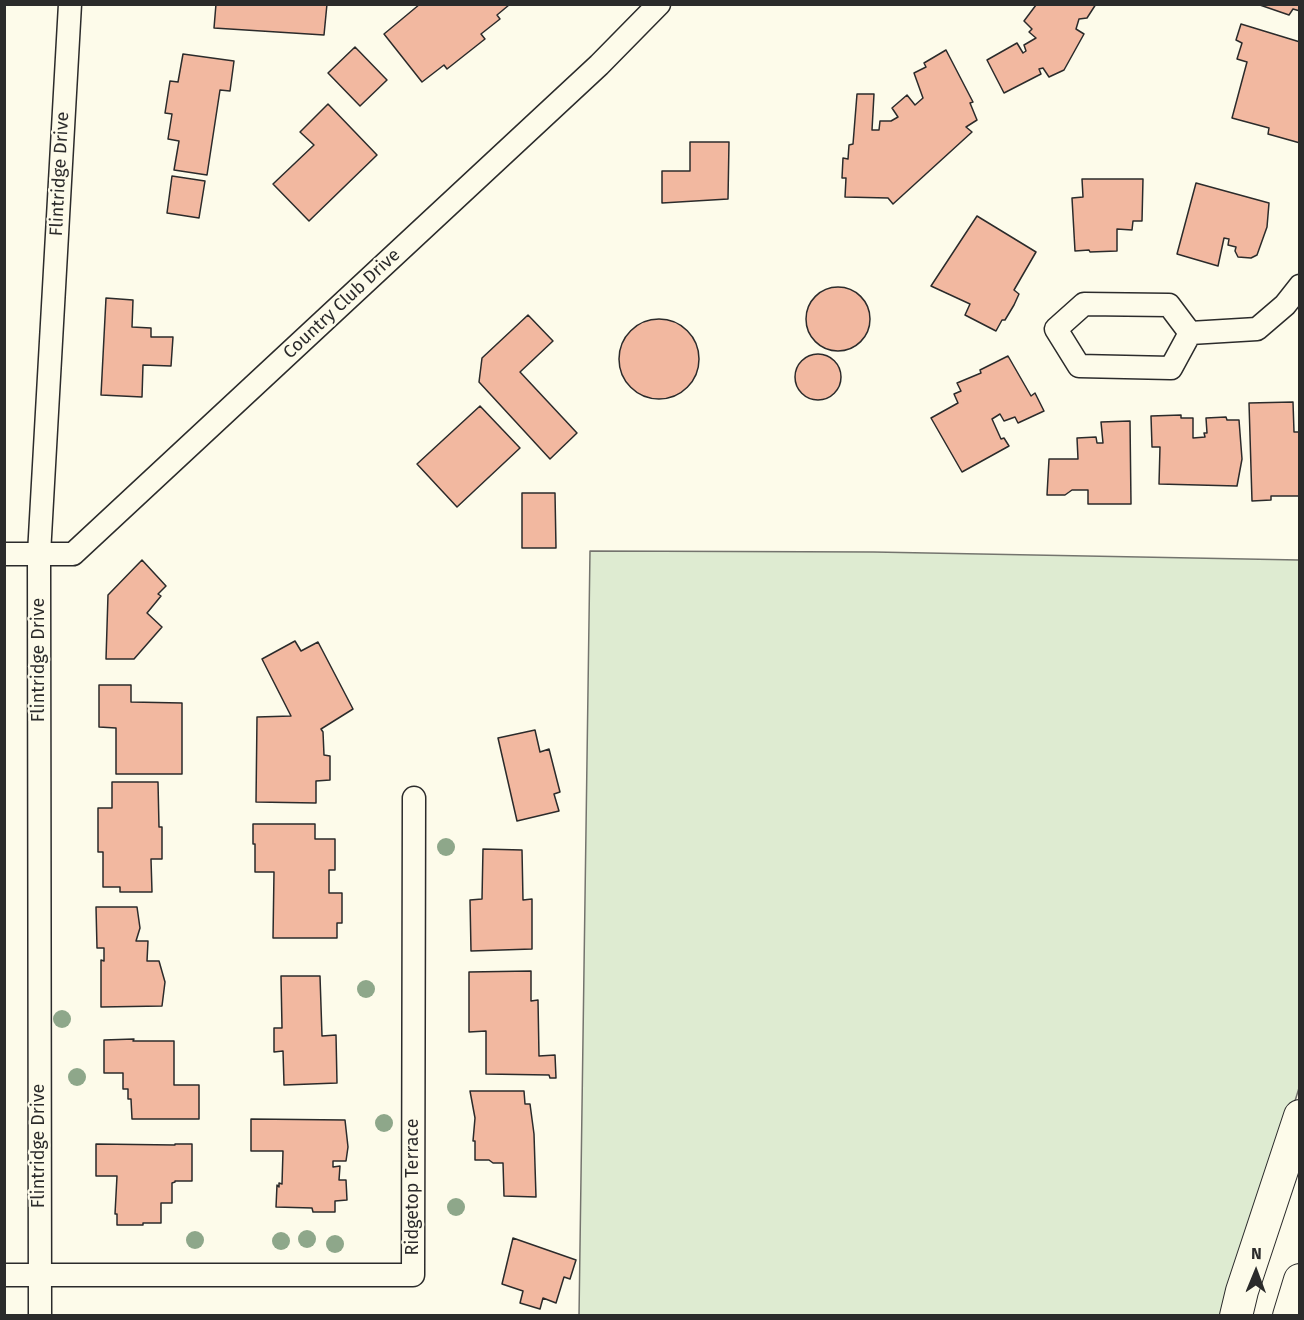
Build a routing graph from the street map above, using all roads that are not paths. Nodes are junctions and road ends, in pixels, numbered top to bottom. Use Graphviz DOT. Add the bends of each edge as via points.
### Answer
graph roads {
  1 [pos="70,4"];
  2 [pos="660,4"];
  3 [pos="1299,286"];
  4 [pos="1190,333"];
  5 [pos="4,554"];
  6 [pos="39,554"];
  7 [pos="414,798"];
  8 [pos="1299,1116"];
  9 [pos="4,1275"];
  10 [pos="39,1275"];
  11 [pos="1299,1280"];
  12 [pos="40,1316"];
  13 [pos="1236,1316"];
  14 [pos="1289,1316"];
  1 -- 6 [label="street, Flintridge Drive"];
  2 -- 6 [label="street, Country Club Drive" via="73,554"];
  3 -- 4 [label="street" via="1285,305 1257,329"];
  4 -- 4 [label="street" via="1171,368 1080,366 1056,329 1084,304 1169,305"];
  5 -- 6 [label="street, Country Club Drive"];
  6 -- 10 [label="street, Flintridge Drive"];
  7 -- 10 [label="street, Ridgetop Terrace" via="413,1275"];
  8 -- 13 [label="main road"];
  9 -- 10 [label="street, Ridgetop Terrace"];
  10 -- 12 [label="street, Flintridge Drive"];
  11 -- 14 [label="main road"];
}
